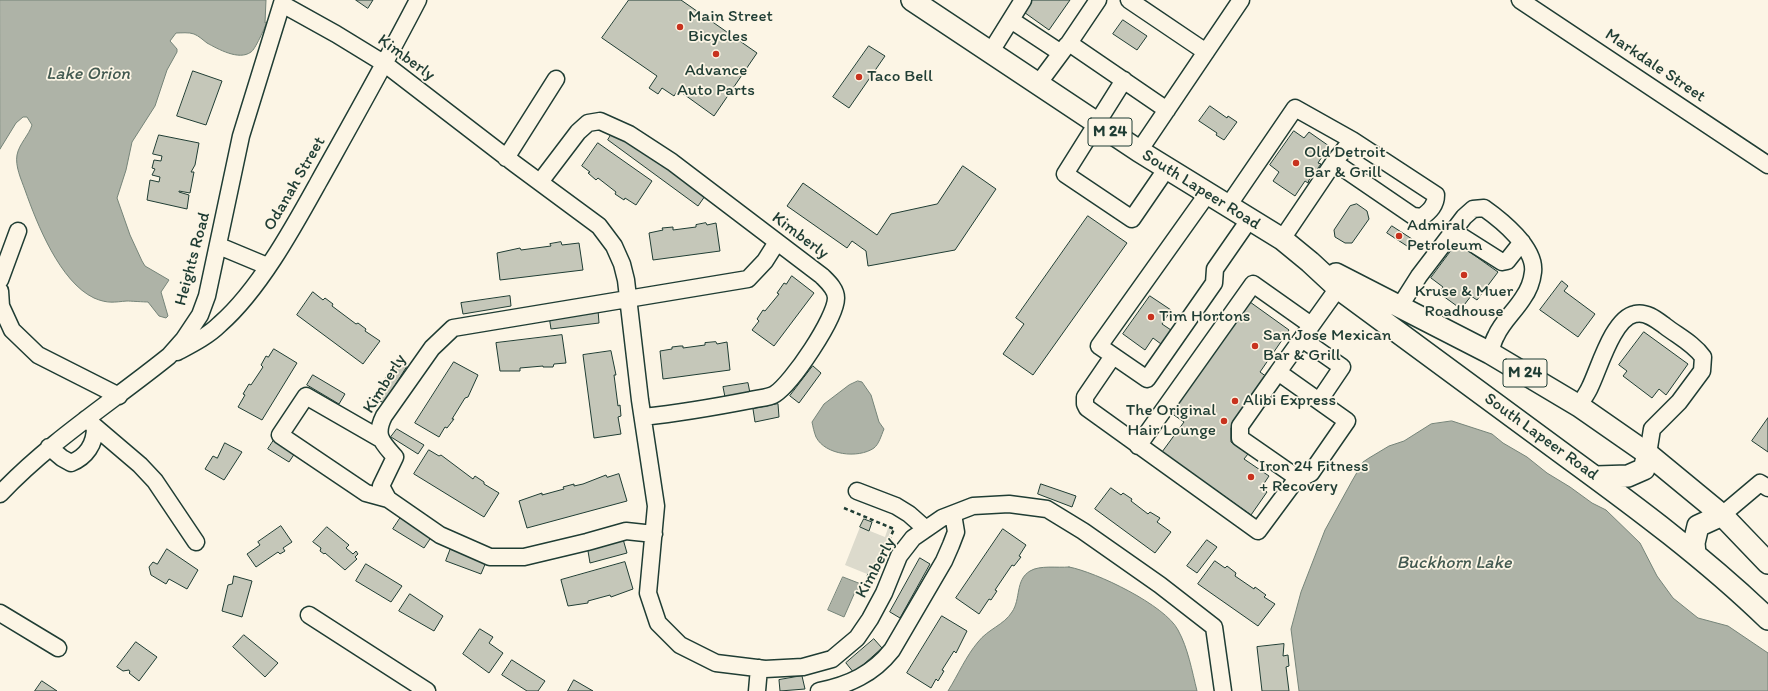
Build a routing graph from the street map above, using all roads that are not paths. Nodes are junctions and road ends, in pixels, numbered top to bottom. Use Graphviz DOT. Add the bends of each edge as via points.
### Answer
graph roads {
  1 [pos="418,0"];
  2 [pos="912,0"];
  3 [pos="1023,0"];
  4 [pos="1098,0"];
  5 [pos="1129,0"];
  6 [pos="1241,0"];
  7 [pos="1520,0"];
  8 [pos="283,2"];
  9 [pos="1011,20"];
  10 [pos="1065,48"];
  11 [pos="1206,52"];
  12 [pos="990,53"];
  13 [pos="385,64"];
  14 [pos="556,79"];
  15 [pos="1124,80"];
  16 [pos="1038,84"];
  17 [pos="1166,110"];
  18 [pos="1097,123"];
  19 [pos="1352,140"];
  20 [pos="1139,151"];
  21 [pos="506,158"];
  22 [pos="1334,162"];
  23 [pos="1768,165"];
  24 [pos="1166,168"];
  25 [pos="540,182"];
  26 [pos="1208,193"];
  27 [pos="1228,206"];
  28 [pos="1250,220"];
  29 [pos="18,231"];
  30 [pos="1453,231"];
  31 [pos="1282,240"];
  32 [pos="777,242"];
  33 [pos="1522,242"];
  34 [pos="219,246"];
  35 [pos="1310,262"];
  36 [pos="267,266"];
  37 [pos="0,280"];
  38 [pos="1338,288"];
  39 [pos="0,291"];
  40 [pos="628,299"];
  41 [pos="1400,306"];
  42 [pos="1311,325"];
  43 [pos="1302,339"];
  44 [pos="1490,353"];
  45 [pos="168,356"];
  46 [pos="1113,356"];
  47 [pos="1278,372"];
  48 [pos="118,396"];
  49 [pos="1319,401"];
  50 [pos="1579,406"];
  51 [pos="643,417"];
  52 [pos="91,423"];
  53 [pos="379,438"];
  54 [pos="1138,446"];
  55 [pos="49,447"];
  56 [pos="1648,454"];
  57 [pos="1596,477"];
  58 [pos="1299,479"];
  59 [pos="1768,488"];
  60 [pos="857,491"];
  61 [pos="0,494"];
  62 [pos="388,499"];
  63 [pos="953,514"];
  64 [pos="1722,515"];
  65 [pos="926,529"];
  66 [pos="654,534"];
  67 [pos="196,542"];
  68 [pos="1695,554"];
  69 [pos="1768,563"];
  70 [pos="0,613"];
  71 [pos="309,614"];
  72 [pos="1768,619"];
  73 [pos="58,648"];
  74 [pos="759,668"];
  75 [pos="428,691"];
  76 [pos="757,691"];
  77 [pos="819,691"];
  78 [pos="1223,691"];
  1 -- 13 [label="street, Odanah Street"];
  2 -- 12 [label="main road, South Lapeer Road / M 24"];
  3 -- 9 [label="street"];
  4 -- 10 [label="street"];
  5 -- 11 [label="street"];
  6 -- 11 [label="street"];
  7 -- 23 [label="street, Markdale Street"];
  8 -- 13 [label="street, Kimberly"];
  8 -- 34 [label="street, Heights Road" via="248,109"];
  9 -- 10 [label="street"];
  9 -- 12 [label="street"];
  10 -- 15 [label="street"];
  10 -- 16 [label="street"];
  11 -- 17 [label="street"];
  12 -- 16 [label="main road, South Lapeer Road / M 24"];
  13 -- 21 [label="street, Kimberly"];
  13 -- 36 [label="street, Odanah Street" via="301,214"];
  14 -- 21 [label="street"];
  15 -- 17 [label="street"];
  15 -- 18 [label="street"];
  16 -- 18 [label="main road, South Lapeer Road / M 24"];
  17 -- 20 [label="street"];
  18 -- 20 [label="main road, South Lapeer Road / M 24"];
  18 -- 24 [label="street" via="1065,174 1132,219"];
  19 -- 22 [label="street"];
  19 -- 22 [label="street" via="1436,195 1434,206 1422,217 1413,216"];
  19 -- 27 [label="street" via="1295,108"];
  20 -- 24 [label="main road, South Lapeer Road / M 24"];
  21 -- 25 [label="street, Kimberly"];
  22 -- 31 [label="street"];
  24 -- 26 [label="main road, South Lapeer Road / M 24"];
  25 -- 32 [label="street, Kimberly" via="578,132 588,123 600,121 629,134 672,162"];
  25 -- 40 [label="street, Kimberly" via="599,226 614,246 622,264"];
  26 -- 27 [label="main road, South Lapeer Road / M 24"];
  26 -- 46 [label="street" via="1099,346"];
  27 -- 28 [label="main road, South Lapeer Road / M 24"];
  28 -- 31 [label="main road, South Lapeer Road / M 24"];
  28 -- 46 [label="street" via="1215,269 1214,283 1148,379"];
  29 -- 37 [label="street"];
  30 -- 33 [label="street" via="1502,262 1507,261"];
  30 -- 33 [label="street" via="1473,209 1484,208 1501,220"];
  30 -- 41 [label="street"];
  31 -- 35 [label="main road, South Lapeer Road / M 24"];
  32 -- 40 [label="street" via="765,261 748,279"];
  32 -- 51 [label="street, Kimberly" via="822,276 832,287 836,298 834,312 796,372 774,395"];
  33 -- 44 [label="street" via="1534,271 1530,285 1496,335"];
  34 -- 36 [label="street"];
  34 -- 45 [label="street, Heights Road" via="200,315 184,339"];
  35 -- 38 [label="main road, South Lapeer Road / M 24"];
  35 -- 41 [label="main road, South Lapeer Road / M 24"];
  36 -- 45 [label="street, Odanah Street" via="249,293 220,324 198,340"];
  38 -- 42 [label="street"];
  38 -- 57 [label="main road, South Lapeer Road / M 24"];
  39 -- 48 [label="street" via="1,306 12,330 38,355"];
  40 -- 51 [label="street, Kimberly"];
  40 -- 53 [label="street, Kimberly" via="453,328 432,348 384,416 379,425"];
  41 -- 44 [label="main road, South Lapeer Road / M 24"];
  42 -- 43 [label="street"];
  42 -- 54 [label="street" via="1253,284"];
  43 -- 47 [label="street"];
  43 -- 49 [label="street" via="1342,367"];
  44 -- 50 [label="main road, South Lapeer Road / M 24"];
  45 -- 48 [label="street, Heights Road"];
  46 -- 54 [label="street" via="1084,400 1087,408"];
  47 -- 49 [label="street"];
  47 -- 58 [label="street" via="1240,426 1240,438"];
  48 -- 52 [label="street, Heights Road"];
  49 -- 58 [label="street" via="1347,421 1311,473"];
  50 -- 56 [label="main road, South Lapeer Road / M 24"];
  50 -- 56 [label="street" via="1590,387 1601,358 1624,320 1636,313 1653,318 1703,357 1702,371 1679,402 1652,428"];
  51 -- 66 [label="street, Kimberly" via="654,484"];
  52 -- 55 [label="street, Heights Road"];
  52 -- 55 [label="street" via="95,435 91,446 81,459 71,463"];
  52 -- 67 [label="street" via="155,481"];
  53 -- 62 [label="street, Kimberly" via="395,457 381,486"];
  53 -- 62 [label="street" via="306,396 280,435 366,493"];
  54 -- 58 [label="street" via="1258,531"];
  55 -- 61 [label="street, Heights Road"];
  56 -- 57 [label="main road" via="1644,469 1628,476"];
  56 -- 64 [label="main road, South Lapeer Road / M 24"];
  57 -- 68 [label="main road, South Lapeer Road / M 24"];
  59 -- 64 [label="street" via="1760,483"];
  60 -- 65 [label="street" via="896,506"];
  62 -- 66 [label="street" via="440,534 490,557 524,557 626,531"];
  63 -- 65 [label="street, Kimberly"];
  63 -- 77 [label="street" via="956,532 952,545 892,650 866,675 847,684"];
  63 -- 78 [label="street, Kimberly" via="974,506 1009,504 1047,509 1083,530 1214,627"];
  64 -- 68 [label="main road" via="1698,526 1694,543"];
  64 -- 69 [label="main road, South Lapeer Road / M 24"];
  65 -- 74 [label="street, Kimberly" via="913,538 899,556 884,593 857,638 832,659 803,667"];
  66 -- 74 [label="street, Kimberly" via="648,593 658,622 680,645 716,663"];
  68 -- 72 [label="main road, South Lapeer Road / M 24"];
  70 -- 73 [label="street"];
  71 -- 75 [label="street"];
  74 -- 76 [label="street"];
}
